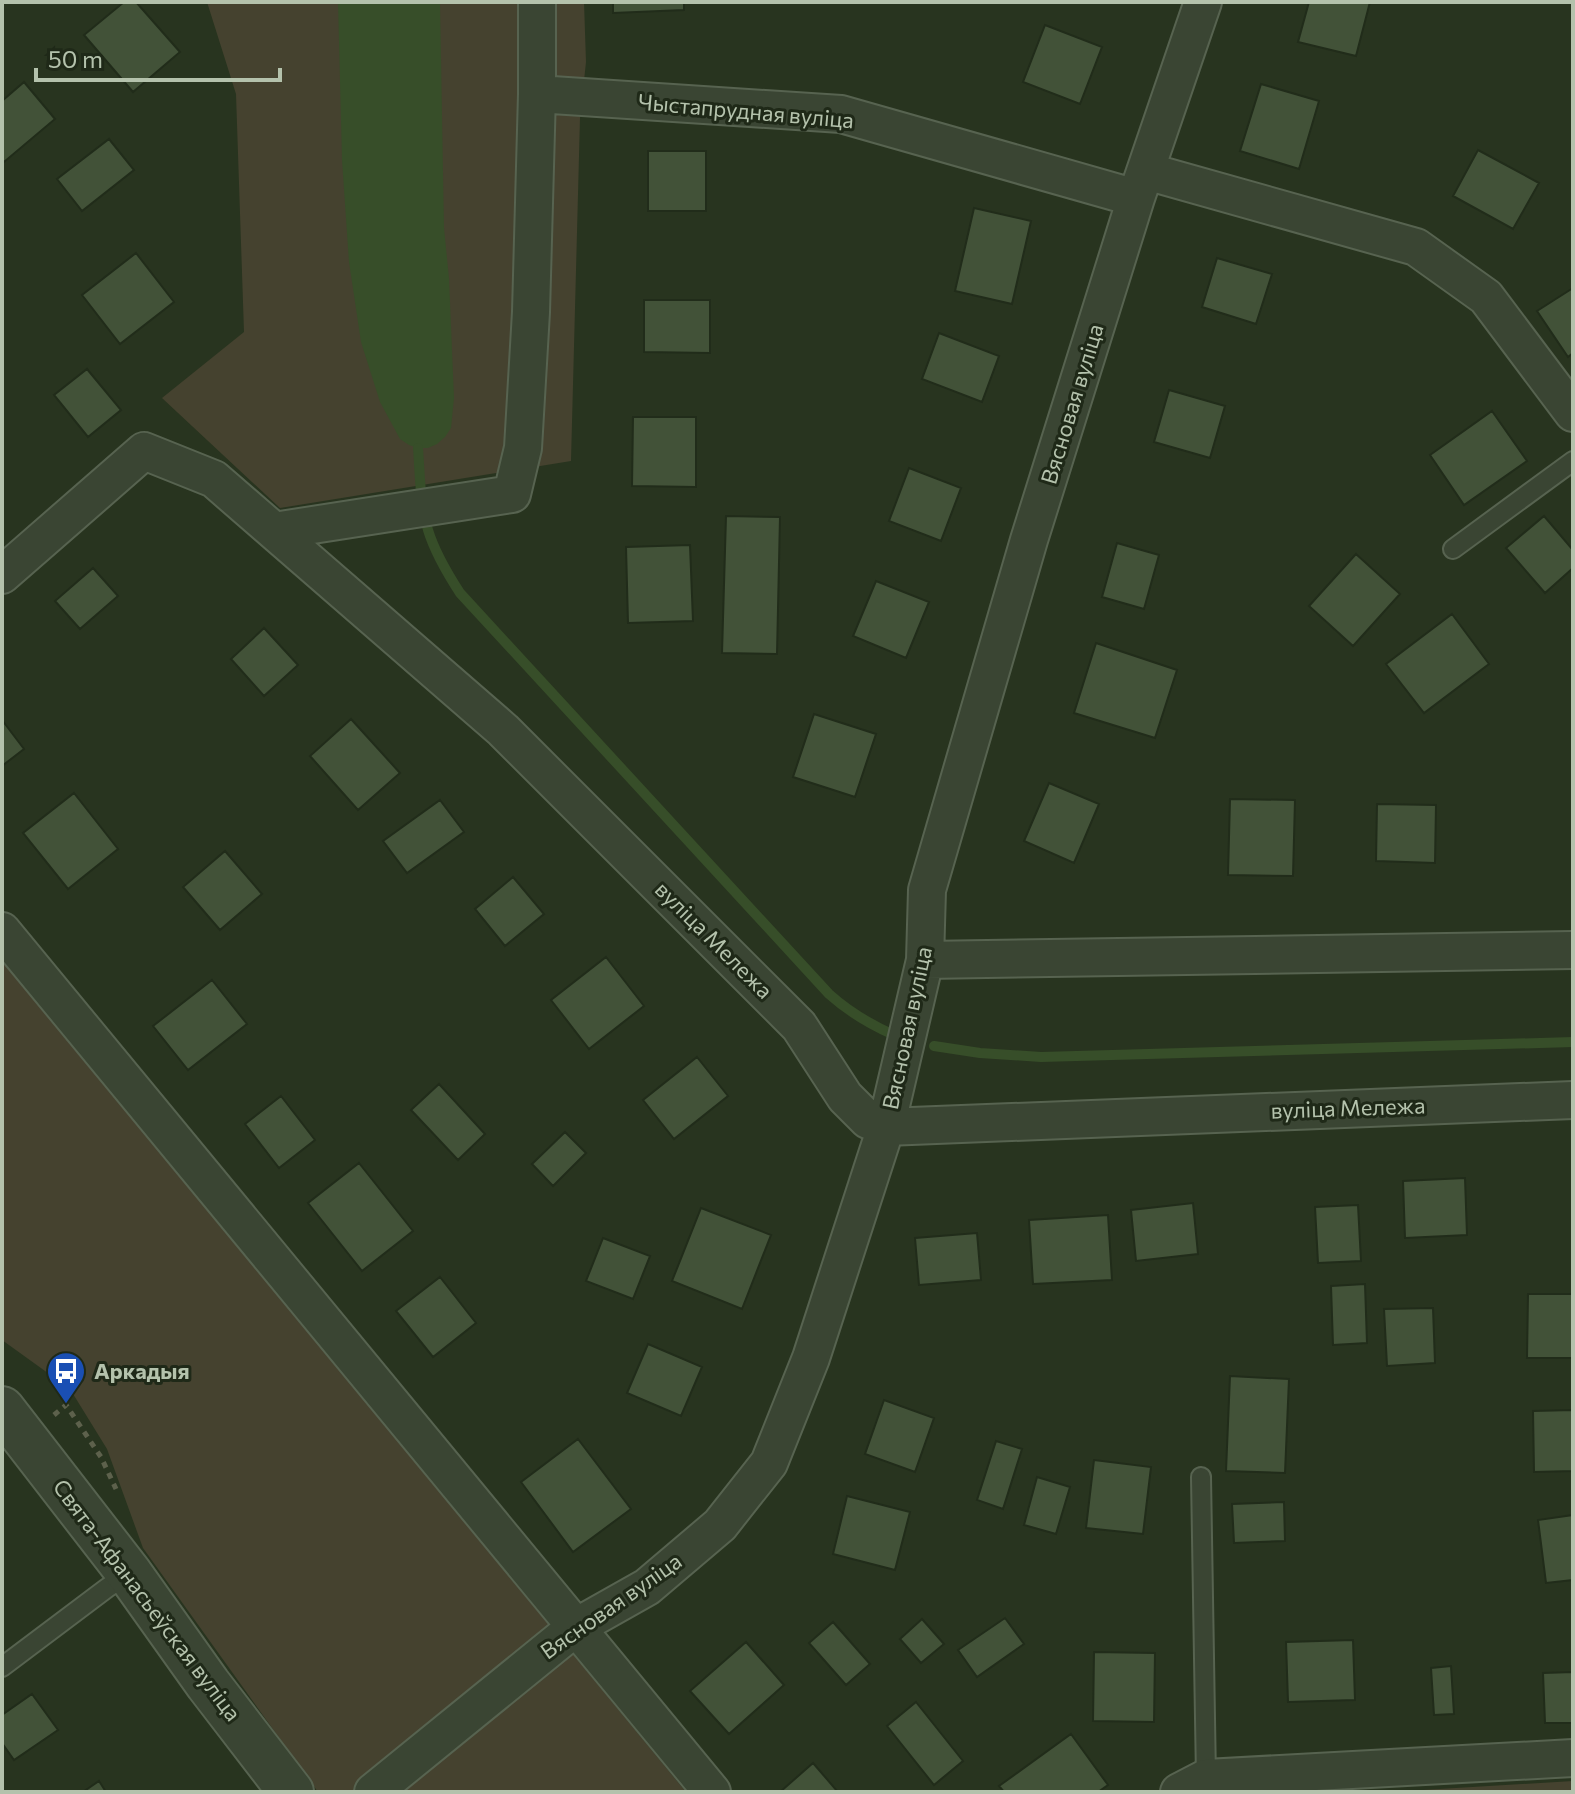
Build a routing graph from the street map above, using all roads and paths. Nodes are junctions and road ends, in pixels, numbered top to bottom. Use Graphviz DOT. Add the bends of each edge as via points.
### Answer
graph roads {
  1 [pos="537,2"];
  2 [pos="1203,2"];
  3 [pos="537,94"];
  4 [pos="1141,184"];
  5 [pos="1573,413"];
  6 [pos="1573,461"];
  7 [pos="274,531"];
  8 [pos="1453,549"];
  9 [pos="2,575"];
  10 [pos="2,931"];
  11 [pos="1573,950"];
  12 [pos="925,960"];
  13 [pos="1573,1100"];
  14 [pos="886,1127"];
  15 [pos="66,1405"];
  16 [pos="2,1409"];
  17 [pos="1201,1477"];
  18 [pos="118,1494"];
  19 [pos="129,1573"];
  20 [pos="576,1627"];
  21 [pos="2,1667"];
  22 [pos="1573,1758"];
  23 [pos="1193,1785"];
  24 [pos="291,1792"];
  25 [pos="373,1792"];
  26 [pos="712,1792"];
  1 -- 3 [label="street"];
  2 -- 4 [label="street, Вясновая вуліца"];
  3 -- 4 [label="street, Чыстапрудная вуліца" via="841,114"];
  3 -- 7 [label="street" via="525,418 512,494"];
  4 -- 5 [label="street, Чыстапрудная вуліца" via="1416,247 1486,297"];
  4 -- 12 [label="street, Вясновая вуліца" via="927,890"];
  6 -- 8 [label="lane"];
  7 -- 9 [label="street, вуліца Мележа" via="214,479 144,451"];
  7 -- 14 [label="street, вуліца Мележа" via="503,730 799,1026 845,1097 868,1120"];
  10 -- 20 [label="street"];
  11 -- 12 [label="street"];
  12 -- 14 [label="street, Вясновая вуліца"];
  13 -- 14 [label="street, вуліца Мележа"];
  14 -- 20 [label="street, Вясновая вуліца" via="811,1358 769,1463 720,1525 647,1587"];
  15 -- 18 [label="path"];
  16 -- 19 [label="street, Свята-Афанасьеўская вуліца"];
  17 -- 23 [label="lane"];
  19 -- 21 [label="lane"];
  19 -- 24 [label="street, Свята-Афанасьеўская вуліца"];
  20 -- 25 [label="street, Вясновая вуліца"];
  20 -- 26 [label="street"];
  22 -- 23 [label="street"];
}
